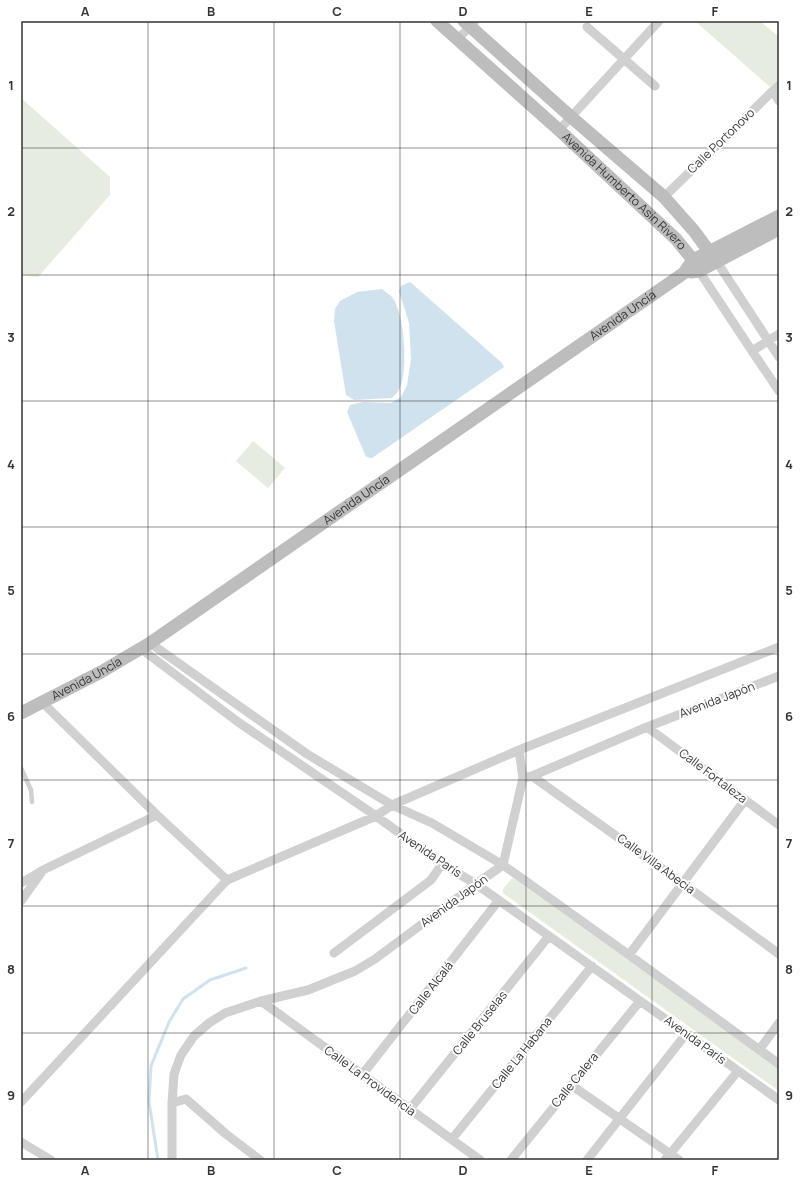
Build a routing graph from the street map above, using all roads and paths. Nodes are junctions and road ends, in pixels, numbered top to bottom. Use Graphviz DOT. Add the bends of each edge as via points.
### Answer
graph roads {
  1 [pos="437,21"];
  2 [pos="659,21"];
  3 [pos="470,23"];
  4 [pos="587,26"];
  5 [pos="457,40"];
  6 [pos="624,59"];
  7 [pos="654,86"];
  8 [pos="776,88"];
  9 [pos="779,101"];
  10 [pos="571,116"];
  11 [pos="559,130"];
  12 [pos="664,197"];
  13 [pos="779,216"];
  14 [pos="779,229"];
  15 [pos="713,257"];
  16 [pos="696,266"];
  17 [pos="779,334"];
  18 [pos="768,340"];
  19 [pos="752,352"];
  20 [pos="779,357"];
  21 [pos="779,391"];
  22 [pos="145,645"];
  23 [pos="779,648"];
  24 [pos="779,676"];
  25 [pos="43,703"];
  26 [pos="21,713"];
  27 [pos="647,727"];
  28 [pos="519,750"];
  29 [pos="21,768"];
  30 [pos="528,777"];
  31 [pos="745,800"];
  32 [pos="32,802"];
  33 [pos="392,805"];
  34 [pos="156,815"];
  35 [pos="376,816"];
  36 [pos="779,825"];
  37 [pos="442,864"];
  38 [pos="503,865"];
  39 [pos="43,870"];
  40 [pos="227,880"];
  41 [pos="21,883"];
  42 [pos="682,883"];
  43 [pos="476,884"];
  44 [pos="499,900"];
  45 [pos="21,901"];
  46 [pos="550,936"];
  47 [pos="334,953"];
  48 [pos="779,954"];
  49 [pos="629,955"];
  50 [pos="592,966"];
  51 [pos="261,1001"];
  52 [pos="640,1001"];
  53 [pos="779,1023"];
  54 [pos="686,1034"];
  55 [pos="759,1050"];
  56 [pos="779,1064"];
  57 [pos="738,1071"];
  58 [pos="362,1075"];
  59 [pos="571,1085"];
  60 [pos="779,1100"];
  61 [pos="21,1102"];
  62 [pos="172,1103"];
  63 [pos="410,1109"];
  64 [pos="619,1119"];
  65 [pos="452,1140"];
  66 [pos="21,1142"];
  67 [pos="668,1157"];
  68 [pos="51,1160"];
  69 [pos="172,1160"];
  70 [pos="260,1160"];
  71 [pos="480,1160"];
  72 [pos="511,1160"];
  73 [pos="587,1160"];
  74 [pos="679,1160"];
  1 -- 5 [label="street, Avenida Humberto Asín Rivero"];
  2 -- 6 [label="street"];
  3 -- 5 [label="street"];
  3 -- 10 [label="street, Avenida Humberto Asín Rivero"];
  4 -- 6 [label="street"];
  5 -- 11 [label="street, Avenida Humberto Asín Rivero"];
  6 -- 7 [label="street"];
  6 -- 10 [label="street"];
  8 -- 9 [label="street"];
  8 -- 12 [label="street, Calle Portonovo"];
  10 -- 11 [label="street"];
  10 -- 12 [label="street, Avenida Humberto Asín Rivero"];
  11 -- 16 [label="street, Avenida Humberto Asín Rivero" via="676,239"];
  12 -- 15 [label="street, Avenida Humberto Asín Rivero"];
  13 -- 15 [label="street, Avenida Uncía"];
  14 -- 15 [label="street"];
  15 -- 16 [label="street, Avenida Uncía"];
  15 -- 18 [label="street, Avenida Humberto Asín Rivero"];
  16 -- 19 [label="street, Avenida Humberto Asín Rivero"];
  16 -- 22 [label="street, Avenida Uncía"];
  17 -- 18 [label="street"];
  18 -- 19 [label="street"];
  18 -- 20 [label="street, Avenida Humberto Asín Rivero"];
  19 -- 21 [label="street, Avenida Humberto Asín Rivero"];
  22 -- 25 [label="street, Avenida Uncía"];
  22 -- 33 [label="street, Avenida París" via="307,754"];
  22 -- 35 [label="street, Avenida París" via="238,722"];
  23 -- 28 [label="street"];
  24 -- 27 [label="street, Avenida Japón"];
  25 -- 26 [label="street, Avenida Uncía"];
  25 -- 34 [label="street"];
  27 -- 30 [label="street, Avenida Japón"];
  27 -- 31 [label="street, Calle Fortaleza"];
  28 -- 30 [label="street"];
  28 -- 33 [label="street"];
  29 -- 32 [label="lane" via="31,790"];
  30 -- 38 [label="street"];
  30 -- 42 [label="street, Calle Villa Abecia"];
  31 -- 36 [label="street, Calle Fortaleza"];
  31 -- 42 [label="street"];
  33 -- 35 [label="street"];
  33 -- 38 [label="street, Avenida París" via="432,823"];
  34 -- 39 [label="street"];
  34 -- 40 [label="street"];
  35 -- 37 [label="street, Avenida París"];
  35 -- 40 [label="street"];
  37 -- 43 [label="street, Avenida París"];
  37 -- 47 [label="street" via="431,880"];
  38 -- 43 [label="street, Avenida Japón"];
  38 -- 49 [label="street, Avenida París"];
  39 -- 41 [label="street"];
  39 -- 45 [label="street"];
  40 -- 61 [label="street"];
  42 -- 48 [label="street, Calle Villa Abecia"];
  42 -- 49 [label="street"];
  43 -- 44 [label="street, Avenida París"];
  43 -- 51 [label="street, Avenida Japón" via="355,971 308,990"];
  44 -- 46 [label="street, Avenida París"];
  44 -- 58 [label="street, Calle Alcalá"];
  46 -- 50 [label="street, Avenida París"];
  46 -- 63 [label="street, Calle Bruselas"];
  49 -- 55 [label="street, Avenida París"];
  50 -- 52 [label="street, Avenida París"];
  50 -- 65 [label="street, Calle La Habana"];
  51 -- 58 [label="street, Calle La Providencia"];
  51 -- 62 [label="street, Avenida Japón" via="225,1013 194,1036 181,1055 174,1074"];
  52 -- 54 [label="street, Avenida París"];
  52 -- 59 [label="street, Calle Calera"];
  53 -- 55 [label="street"];
  54 -- 57 [label="street, Avenida París"];
  54 -- 64 [label="street"];
  55 -- 56 [label="street, Avenida París"];
  57 -- 60 [label="street, Avenida París"];
  57 -- 67 [label="street"];
  58 -- 63 [label="street, Calle La Providencia"];
  59 -- 64 [label="street"];
  59 -- 72 [label="street, Calle Calera"];
  62 -- 69 [label="street, Avenida Japón"];
  62 -- 70 [label="street" via="186,1100"];
  63 -- 65 [label="street, Calle La Providencia"];
  64 -- 67 [label="street"];
  64 -- 73 [label="street"];
  65 -- 71 [label="street, Calle La Providencia"];
  66 -- 68 [label="street"];
  67 -- 74 [label="street"];
}
